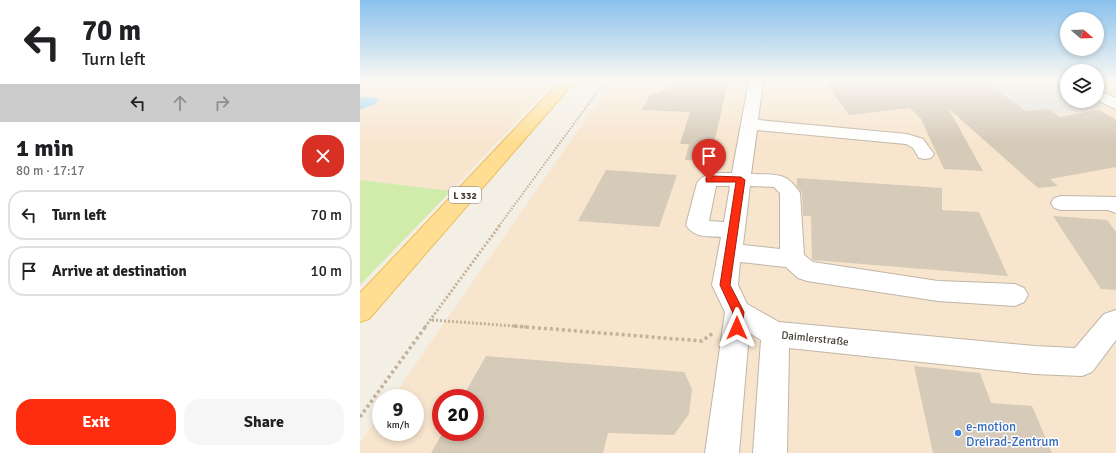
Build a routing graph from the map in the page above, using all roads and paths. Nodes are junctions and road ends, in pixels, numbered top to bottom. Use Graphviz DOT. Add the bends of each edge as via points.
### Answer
graph roads {
  1 [pos="550,101"];
  2 [pos="591,101"];
  3 [pos="753,101"];
  4 [pos="749,124"];
  5 [pos="925,154"];
  6 [pos="741,180"];
  7 [pos="1061,203"];
  8 [pos="1116,206"];
  9 [pos="733,230"];
  10 [pos="730,252"];
  11 [pos="792,259"];
  12 [pos="1015,295"];
  13 [pos="360,311"];
  14 [pos="738,312"];
  15 [pos="432,320"];
  16 [pos="1116,322"];
  17 [pos="775,334"];
  18 [pos="360,417"];
  19 [pos="722,453"];
  20 [pos="770,453"];
  1 -- 13 [label="main road, L 332"];
  2 -- 15 [label="path"];
  3 -- 4 [label="street"];
  4 -- 5 [label="street" via="903,138 920,144"];
  4 -- 6 [label="street"];
  6 -- 9 [label="street"];
  6 -- 9 [label="street" via="709,180 697,222 701,228"];
  6 -- 11 [label="street" via="778,181 785,184 790,194"];
  7 -- 8 [label="street" via="1113,203"];
  9 -- 10 [label="street"];
  10 -- 11 [label="street"];
  10 -- 14 [label="street" via="725,285"];
  11 -- 12 [label="street" via="807,271 938,291"];
  14 -- 15 [label="path" via="702,341"];
  14 -- 17 [label="street, Daimlerstraße"];
  14 -- 19 [label="street"];
  15 -- 18 [label="path"];
  16 -- 17 [label="street, Daimlerstraße" via="1082,362 1034,360"];
  17 -- 20 [label="street"];
}
